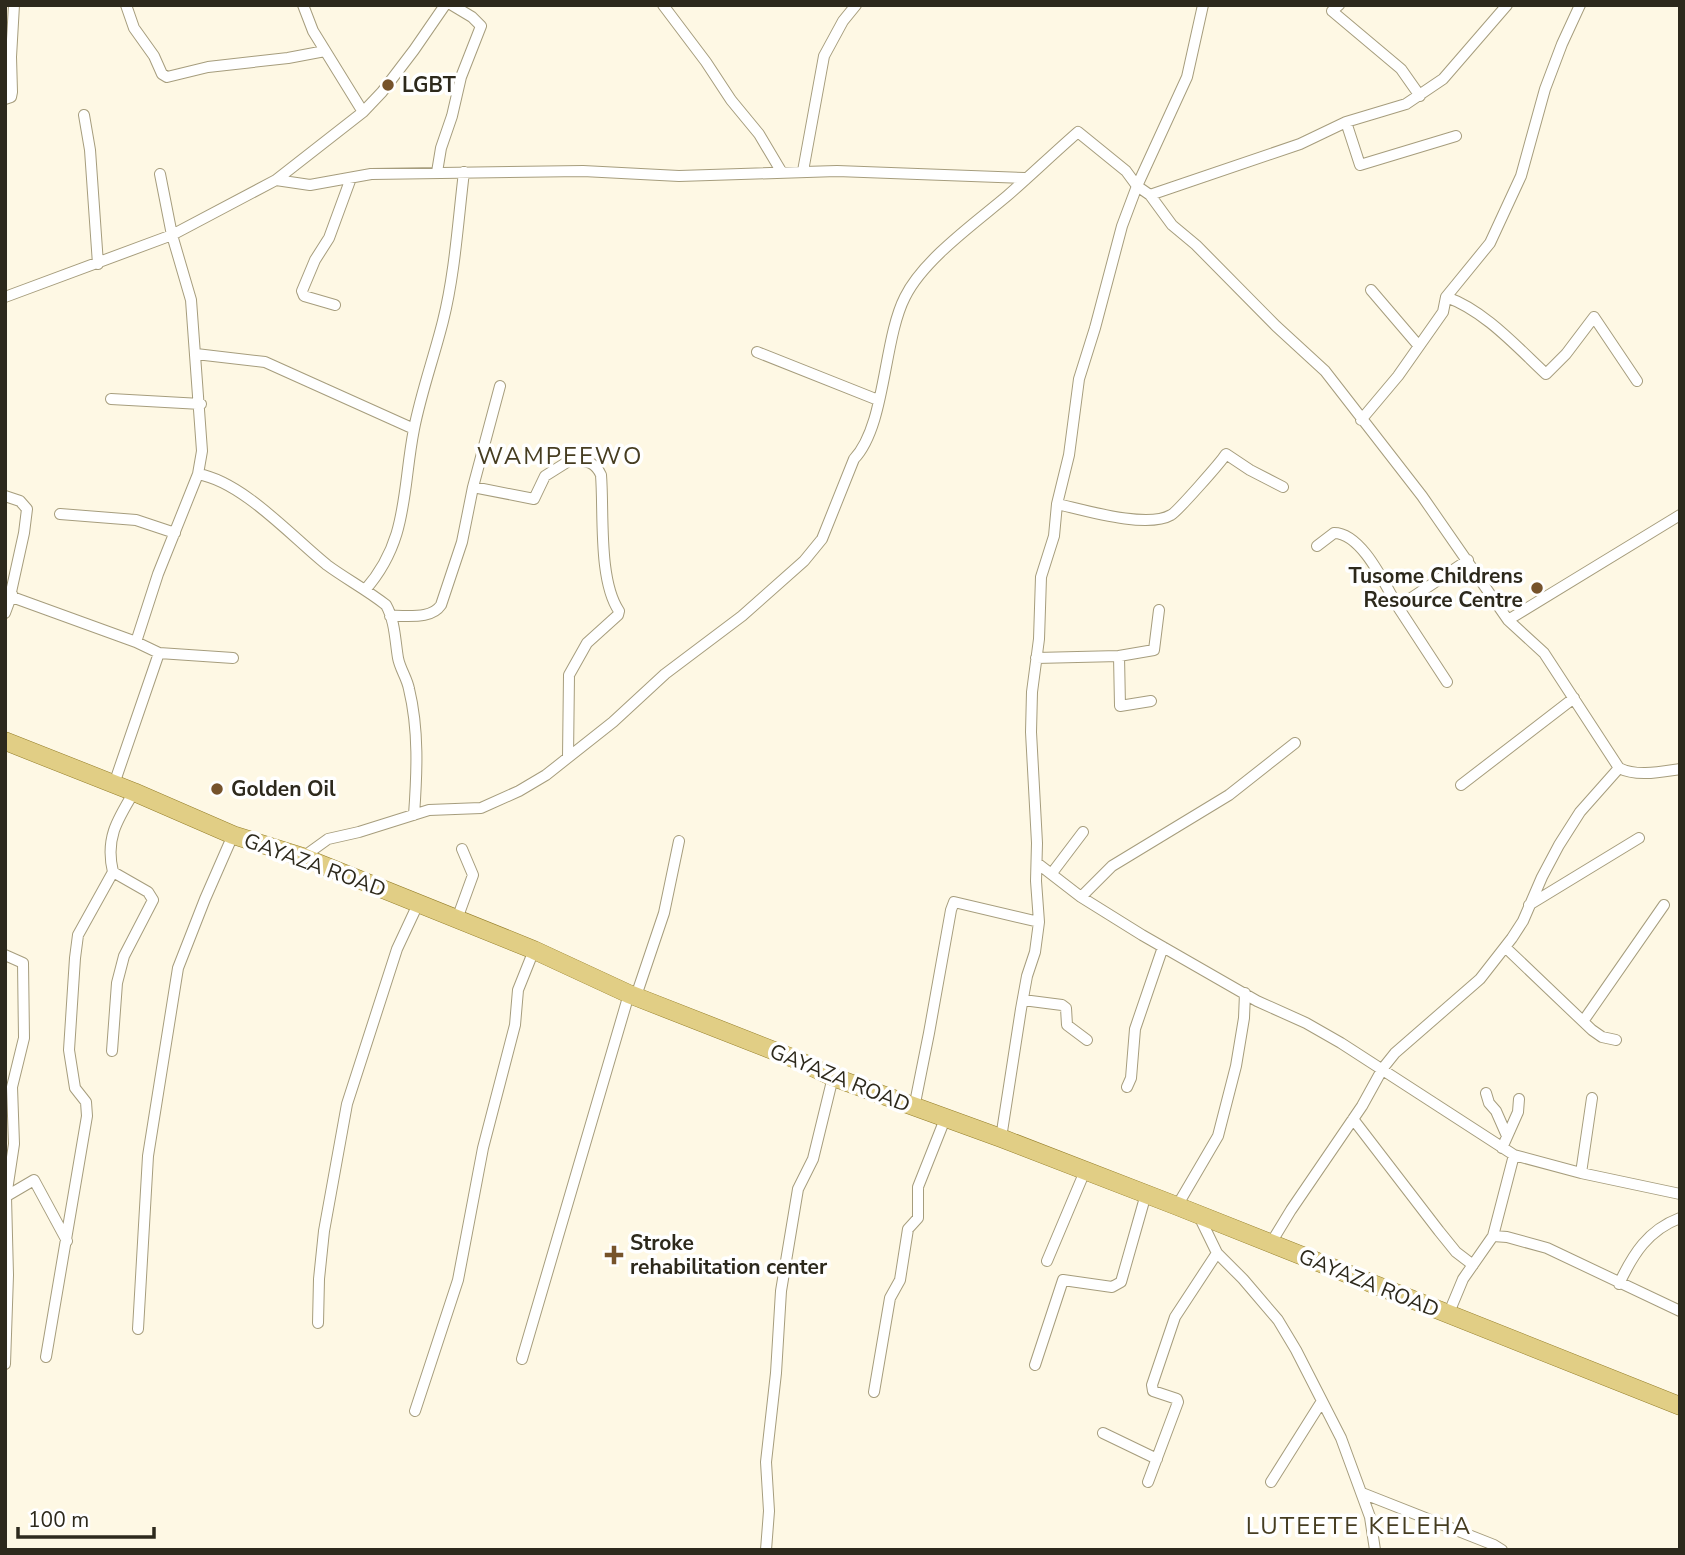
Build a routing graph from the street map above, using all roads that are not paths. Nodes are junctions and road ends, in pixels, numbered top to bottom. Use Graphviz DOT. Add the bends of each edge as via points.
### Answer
graph roads {
  1 [pos="14,5"];
  2 [pos="126,5"];
  3 [pos="303,5"];
  4 [pos="445,5"];
  5 [pos="452,5"];
  6 [pos="856,5"];
  7 [pos="1203,5"];
  8 [pos="1339,5"];
  9 [pos="1507,5"];
  10 [pos="1580,5"];
  11 [pos="667,7"];
  12 [pos="325,51"];
  13 [pos="1420,96"];
  14 [pos="5,99"];
  15 [pos="363,112"];
  16 [pos="84,115"];
  17 [pos="1346,122"];
  18 [pos="1456,136"];
  19 [pos="781,171"];
  20 [pos="803,171"];
  21 [pos="464,172"];
  22 [pos="437,173"];
  23 [pos="160,174"];
  24 [pos="351,177"];
  25 [pos="1026,178"];
  26 [pos="276,180"];
  27 [pos="1137,186"];
  28 [pos="1150,195"];
  29 [pos="172,235"];
  30 [pos="98,264"];
  31 [pos="1371,290"];
  32 [pos="5,297"];
  33 [pos="1446,297"];
  34 [pos="335,305"];
  35 [pos="1418,345"];
  36 [pos="757,352"];
  37 [pos="196,354"];
  38 [pos="1637,381"];
  39 [pos="500,386"];
  40 [pos="111,400"];
  41 [pos="878,400"];
  42 [pos="201,404"];
  43 [pos="1361,420"];
  44 [pos="414,429"];
  45 [pos="198,474"];
  46 [pos="474,487"];
  47 [pos="1283,487"];
  48 [pos="5,496"];
  49 [pos="1058,504"];
  50 [pos="60,514"];
  51 [pos="1680,515"];
  52 [pos="175,533"];
  53 [pos="1317,546"];
  54 [pos="1468,560"];
  55 [pos="365,590"];
  56 [pos="12,594"];
  57 [pos="1398,607"];
  58 [pos="1159,610"];
  59 [pos="5,613"];
  60 [pos="390,616"];
  61 [pos="1508,620"];
  62 [pos="136,642"];
  63 [pos="159,653"];
  64 [pos="1119,656"];
  65 [pos="233,658"];
  66 [pos="1036,658"];
  67 [pos="1447,682"];
  68 [pos="1574,698"];
  69 [pos="1150,701"];
  70 [pos="5,740"];
  71 [pos="1295,743"];
  72 [pos="568,757"];
  73 [pos="1619,768"];
  74 [pos="1680,769"];
  75 [pos="114,784"];
  76 [pos="1461,785"];
  77 [pos="134,792"];
  78 [pos="414,815"];
  79 [pos="1083,832"];
  80 [pos="233,835"];
  81 [pos="1639,838"];
  82 [pos="679,841"];
  83 [pos="462,849"];
  84 [pos="303,857"];
  85 [pos="1037,863"];
  86 [pos="113,872"];
  87 [pos="1052,873"];
  88 [pos="1081,897"];
  89 [pos="418,904"];
  90 [pos="1529,905"];
  91 [pos="1664,905"];
  92 [pos="457,919"];
  93 [pos="1039,922"];
  94 [pos="1163,947"];
  95 [pos="1505,947"];
  96 [pos="534,950"];
  97 [pos="5,955"];
  98 [pos="1245,993"];
  99 [pos="632,995"];
  100 [pos="1023,1000"];
  101 [pos="1584,1020"];
  102 [pos="1087,1040"];
  103 [pos="1616,1040"];
  104 [pos="112,1051"];
  105 [pos="1383,1068"];
  106 [pos="833,1077"];
  107 [pos="1127,1087"];
  108 [pos="1486,1093"];
  109 [pos="1592,1098"];
  110 [pos="1519,1099"];
  111 [pos="914,1108"];
  112 [pos="945,1119"];
  113 [pos="1353,1119"];
  114 [pos="1507,1136"];
  115 [pos="1001,1138"];
  116 [pos="10,1144"];
  117 [pos="1502,1148"];
  118 [pos="1514,1155"];
  119 [pos="1085,1171"];
  120 [pos="1581,1173"];
  121 [pos="1146,1194"];
  122 [pos="1680,1194"];
  123 [pos="6,1197"];
  124 [pos="1178,1206"];
  125 [pos="1198,1213"];
  126 [pos="1680,1217"];
  127 [pos="6,1229"];
  128 [pos="1493,1236"];
  129 [pos="66,1241"];
  130 [pos="1271,1243"];
  131 [pos="1217,1253"];
  132 [pos="1047,1261"];
  133 [pos="1473,1265"];
  134 [pos="7,1275"];
  135 [pos="1619,1283"];
  136 [pos="1680,1311"];
  137 [pos="1448,1315"];
  138 [pos="318,1323"];
  139 [pos="138,1329"];
  140 [pos="46,1357"];
  141 [pos="522,1359"];
  142 [pos="5,1364"];
  143 [pos="1035,1366"];
  144 [pos="874,1392"];
  145 [pos="1322,1401"];
  146 [pos="1680,1406"];
  147 [pos="415,1411"];
  148 [pos="1103,1433"];
  149 [pos="1157,1460"];
  150 [pos="1148,1482"];
  151 [pos="1271,1482"];
  152 [pos="1362,1493"];
  153 [pos="766,1550"];
  154 [pos="1375,1550"];
  155 [pos="1502,1550"];
  1 -- 14 [label="street" via="12,92"];
  2 -- 12 [label="street" via="134,28 164,77"];
  3 -- 12 [label="street"];
  4 -- 15 [label="street"];
  5 -- 22 [label="street" via="481,26 461,77"];
  6 -- 20 [label="street" via="824,56"];
  7 -- 27 [label="street" via="1187,78"];
  8 -- 13 [label="street" via="1332,11 1401,69"];
  9 -- 13 [label="street" via="1443,79"];
  10 -- 33 [label="street" via="1545,89 1521,176 1490,243"];
  11 -- 19 [label="street"];
  12 -- 15 [label="street"];
  13 -- 17 [label="street"];
  15 -- 26 [label="street"];
  16 -- 30 [label="street"];
  17 -- 18 [label="street" via="1360,165"];
  17 -- 28 [label="street" via="1300,144"];
  19 -- 20 [label="street"];
  19 -- 21 [label="street" via="679,176"];
  20 -- 25 [label="street"];
  21 -- 22 [label="street"];
  21 -- 44 [label="street" via="446,306"];
  22 -- 24 [label="street"];
  23 -- 29 [label="street"];
  24 -- 26 [label="street" via="310,185"];
  24 -- 34 [label="street" via="329,238 302,291 304,296"];
  25 -- 27 [label="street" via="1078,132 1126,171"];
  25 -- 41 [label="street" via="949,245 910,288 900,309"];
  26 -- 29 [label="street"];
  27 -- 28 [label="street"];
  27 -- 49 [label="street" via="1079,379"];
  28 -- 43 [label="street" via="1172,225 1325,371"];
  29 -- 30 [label="street"];
  29 -- 37 [label="street" via="190,291"];
  30 -- 32 [label="street"];
  31 -- 35 [label="street"];
  33 -- 35 [label="street" via="1443,312"];
  33 -- 38 [label="street" via="1463,303 1546,374 1594,317"];
  35 -- 43 [label="street"];
  36 -- 41 [label="street"];
  37 -- 42 [label="street"];
  37 -- 44 [label="street" via="272,365"];
  39 -- 46 [label="street"];
  40 -- 42 [label="street"];
  41 -- 72 [label="street" via="872,428 854,459 828,527 804,561"];
  42 -- 45 [label="street"];
  43 -- 54 [label="street"];
  44 -- 55 [label="street" via="400,528 393,549"];
  45 -- 52 [label="street"];
  45 -- 55 [label="street" via="237,491"];
  46 -- 60 [label="street" via="441,605 428,615"];
  46 -- 72 [label="street" via="534,499 545,476 572,459 591,461 601,475 605,568 619,611 587,643 569,675"];
  47 -- 49 [label="street" via="1226,454 1171,515 1149,520 1120,518"];
  48 -- 56 [label="street" via="27,509"];
  49 -- 66 [label="street" via="1054,537 1041,577"];
  50 -- 52 [label="street" via="136,520"];
  51 -- 61 [label="street"];
  52 -- 62 [label="street"];
  53 -- 57 [label="street" via="1335,533 1349,535"];
  54 -- 57 [label="street"];
  54 -- 61 [label="street"];
  55 -- 60 [label="street" via="386,605"];
  56 -- 59 [label="street"];
  56 -- 62 [label="street"];
  57 -- 67 [label="street"];
  58 -- 64 [label="street" via="1154,650"];
  60 -- 78 [label="street" via="414,724"];
  61 -- 68 [label="street" via="1544,653"];
  62 -- 63 [label="street"];
  63 -- 65 [label="street"];
  63 -- 75 [label="street"];
  64 -- 66 [label="street"];
  64 -- 69 [label="street" via="1120,706"];
  66 -- 85 [label="street" via="1031,732"];
  68 -- 73 [label="street"];
  68 -- 76 [label="street"];
  70 -- 75 [label="main road, GAYAZA ROAD"];
  71 -- 88 [label="street" via="1229,795 1112,866"];
  72 -- 78 [label="street" via="519,791 481,808"];
  73 -- 74 [label="street" via="1649,773"];
  73 -- 90 [label="street" via="1580,812"];
  75 -- 77 [label="main road, GAYAZA ROAD"];
  77 -- 80 [label="main road, GAYAZA ROAD"];
  77 -- 86 [label="street" via="112,836 108,853"];
  78 -- 84 [label="street" via="328,839"];
  79 -- 87 [label="street"];
  80 -- 84 [label="main road, GAYAZA ROAD"];
  80 -- 139 [label="street" via="178,968 148,1156"];
  81 -- 90 [label="street"];
  82 -- 99 [label="street" via="664,913"];
  83 -- 92 [label="street" via="473,875"];
  84 -- 89 [label="main road, GAYAZA ROAD"];
  85 -- 87 [label="street"];
  85 -- 93 [label="street"];
  86 -- 104 [label="street" via="148,892 153,900 124,956 117,983"];
  86 -- 129 [label="street" via="76,946 69,1050 75,1088 86,1102 88,1115"];
  87 -- 88 [label="street"];
  88 -- 94 [label="street"];
  89 -- 92 [label="main road, GAYAZA ROAD"];
  89 -- 138 [label="street" via="397,949 346,1104 324,1231"];
  90 -- 95 [label="street"];
  91 -- 101 [label="street"];
  92 -- 96 [label="main road, GAYAZA ROAD"];
  93 -- 100 [label="street"];
  93 -- 111 [label="street" via="954,902"];
  94 -- 98 [label="street"];
  94 -- 107 [label="street" via="1135,1029"];
  95 -- 101 [label="street"];
  95 -- 105 [label="street" via="1480,979"];
  96 -- 99 [label="main road, GAYAZA ROAD"];
  96 -- 147 [label="street" via="518,990 515,1025 483,1148 457,1280"];
  97 -- 116 [label="street" via="23,963 24,1038 12,1087"];
  98 -- 105 [label="street"];
  98 -- 124 [label="street" via="1236,1066 1218,1136"];
  99 -- 106 [label="main road, GAYAZA ROAD"];
  99 -- 141 [label="street"];
  100 -- 102 [label="street" via="1062,1005 1067,1025"];
  100 -- 115 [label="street"];
  101 -- 103 [label="street" via="1602,1037"];
  105 -- 113 [label="street"];
  105 -- 117 [label="street"];
  106 -- 111 [label="main road, GAYAZA ROAD"];
  106 -- 153 [label="street" via="813,1160 798,1189 781,1291 766,1462"];
  108 -- 114 [label="street"];
  109 -- 120 [label="street"];
  110 -- 114 [label="street"];
  111 -- 112 [label="main road, GAYAZA ROAD"];
  112 -- 115 [label="main road, GAYAZA ROAD"];
  112 -- 144 [label="street" via="918,1187 918,1218 908,1229 900,1280 890,1298"];
  113 -- 130 [label="street"];
  113 -- 133 [label="street" via="1456,1252"];
  114 -- 117 [label="street"];
  115 -- 119 [label="main road, GAYAZA ROAD"];
  116 -- 123 [label="street"];
  117 -- 118 [label="street"];
  118 -- 120 [label="street"];
  118 -- 128 [label="street"];
  119 -- 121 [label="main road, GAYAZA ROAD"];
  119 -- 132 [label="street"];
  120 -- 122 [label="street"];
  121 -- 124 [label="main road, GAYAZA ROAD"];
  121 -- 143 [label="street" via="1121,1282 1112,1287 1063,1280"];
  123 -- 127 [label="street"];
  123 -- 129 [label="street" via="34,1180"];
  124 -- 125 [label="main road, GAYAZA ROAD"];
  125 -- 130 [label="main road, GAYAZA ROAD"];
  125 -- 131 [label="street"];
  126 -- 135 [label="street" via="1650,1235"];
  127 -- 134 [label="street"];
  128 -- 133 [label="street"];
  128 -- 135 [label="street" via="1547,1248"];
  129 -- 140 [label="street"];
  130 -- 137 [label="main road, GAYAZA ROAD"];
  131 -- 145 [label="street" via="1278,1320"];
  131 -- 149 [label="street" via="1175,1317 1152,1385 1153,1391 1178,1402"];
  133 -- 137 [label="street"];
  134 -- 142 [label="street"];
  135 -- 136 [label="street"];
  137 -- 146 [label="main road, GAYAZA ROAD"];
  145 -- 151 [label="street"];
  145 -- 152 [label="street"];
  148 -- 149 [label="street"];
  149 -- 150 [label="street"];
  152 -- 154 [label="street"];
  152 -- 155 [label="street"];
}
